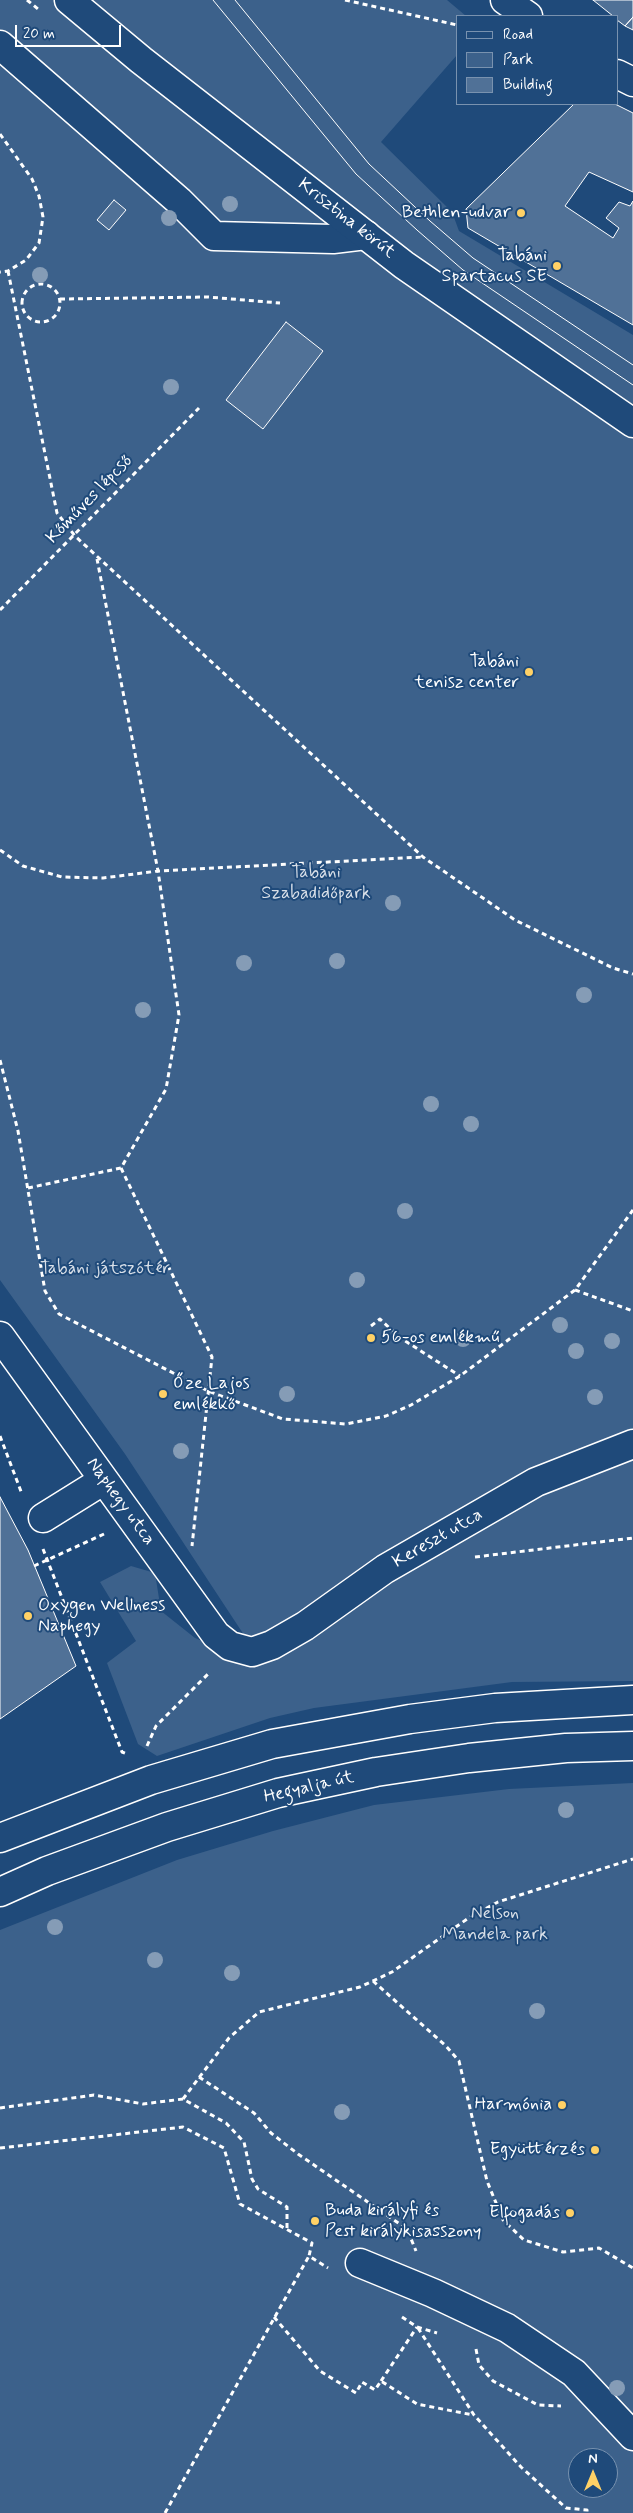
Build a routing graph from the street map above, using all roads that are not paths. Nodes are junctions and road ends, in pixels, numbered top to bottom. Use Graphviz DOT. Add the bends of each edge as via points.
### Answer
graph roads {
  1 [pos="69,0"];
  2 [pos="505,0"];
  3 [pos="527,15"];
  4 [pos="0,45"];
  5 [pos="618,74"];
  6 [pos="633,82"];
  7 [pos="366,235"];
  8 [pos="633,423"];
  9 [pos="0,1336"];
  10 [pos="633,1444"];
  11 [pos="104,1480"];
  12 [pos="42,1530"];
  13 [pos="252,1652"];
  14 [pos="633,1700"];
  15 [pos="633,1746"];
  16 [pos="0,1838"];
  17 [pos="0,1892"];
  18 [pos="360,2263"];
  19 [pos="633,2436"];
  1 -- 7 [label="main road, Krisztina körút"];
  2 -- 3 [label="main road"];
  4 -- 7 [label="main road" via="179,201 214,236 333,239"];
  5 -- 6 [label="main road"];
  7 -- 8 [label="main road, Krisztina körút"];
  9 -- 11 [label="main road, Naphegy utca"];
  10 -- 13 [label="main road, Kereszt utca" via="536,1482 385,1569 305,1626 272,1645"];
  11 -- 12 [label="main road"];
  11 -- 13 [label="main road, Naphegy utca" via="216,1635 230,1646"];
  14 -- 16 [label="main road" via="495,1708 410,1719 272,1744 151,1780"];
  15 -- 17 [label="main road, Hegyalja út" via="566,1748 469,1758 376,1772 278,1793 167,1827"];
  18 -- 19 [label="main road" via="507,2328 574,2373"];
}
